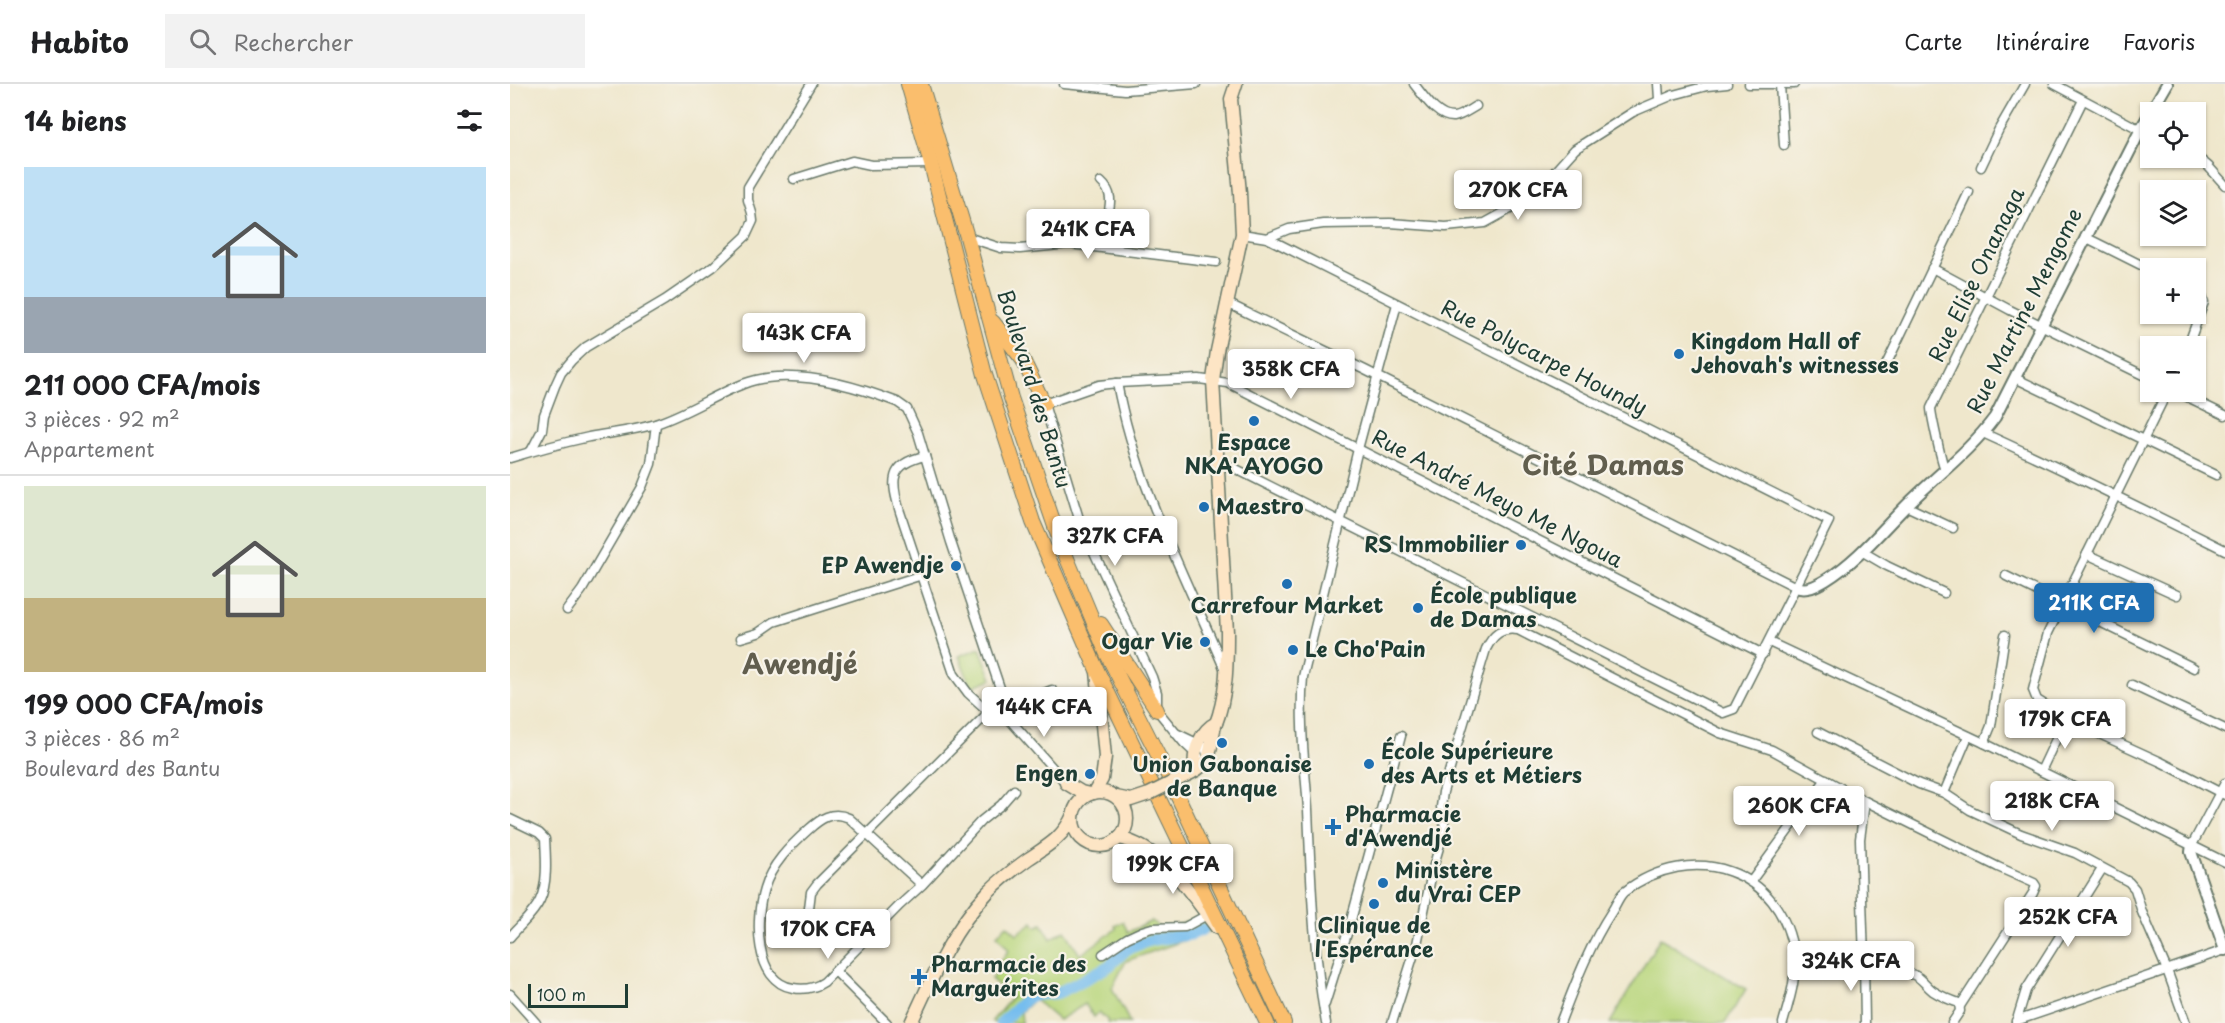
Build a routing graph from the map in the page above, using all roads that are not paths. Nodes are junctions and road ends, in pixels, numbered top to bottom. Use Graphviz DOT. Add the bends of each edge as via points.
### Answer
graph roads {
  1 [pos="811,84"];
  2 [pos="908,84"];
  3 [pos="921,84"];
  4 [pos="1069,84"];
  5 [pos="1196,84"];
  6 [pos="1414,84"];
  7 [pos="1658,84"];
  8 [pos="1727,84"];
  9 [pos="1749,84"];
  10 [pos="1794,84"];
  11 [pos="2025,84"];
  12 [pos="2054,84"];
  13 [pos="2167,84"];
  14 [pos="1233,85"];
  15 [pos="1780,85"];
  16 [pos="1659,99"];
  17 [pos="2083,100"];
  18 [pos="2158,102"];
  19 [pos="1476,106"];
  20 [pos="2140,127"];
  21 [pos="2140,139"];
  22 [pos="1785,145"];
  23 [pos="931,164"];
  24 [pos="2206,164"];
  25 [pos="1982,166"];
  26 [pos="794,179"];
  27 [pos="1101,182"];
  28 [pos="2225,185"];
  29 [pos="1969,192"];
  30 [pos="1242,234"];
  31 [pos="967,237"];
  32 [pos="2085,237"];
  33 [pos="1267,238"];
  34 [pos="1119,249"];
  35 [pos="1216,262"];
  36 [pos="2140,264"];
  37 [pos="1932,268"];
  38 [pos="1986,298"];
  39 [pos="1227,303"];
  40 [pos="1396,304"];
  41 [pos="990,318"];
  42 [pos="2041,325"];
  43 [pos="1886,365"];
  44 [pos="2140,374"];
  45 [pos="1378,376"];
  46 [pos="2015,378"];
  47 [pos="1213,380"];
  48 [pos="1117,383"];
  49 [pos="2162,402"];
  50 [pos="2198,402"];
  51 [pos="1044,404"];
  52 [pos="2225,414"];
  53 [pos="656,424"];
  54 [pos="1983,433"];
  55 [pos="2144,441"];
  56 [pos="1358,449"];
  57 [pos="531,451"];
  58 [pos="925,456"];
  59 [pos="514,457"];
  60 [pos="1218,467"];
  61 [pos="1944,469"];
  62 [pos="2216,475"];
  63 [pos="2116,497"];
  64 [pos="1906,506"];
  65 [pos="1340,523"];
  66 [pos="1953,528"];
  67 [pos="2225,550"];
  68 [pos="1863,552"];
  69 [pos="2087,554"];
  70 [pos="922,575"];
  71 [pos="2006,576"];
  72 [pos="1796,587"];
  73 [pos="1944,593"];
  74 [pos="2177,595"];
  75 [pos="2063,605"];
  76 [pos="567,610"];
  77 [pos="1088,611"];
  78 [pos="2005,635"];
  79 [pos="741,638"];
  80 [pos="1769,642"];
  81 [pos="1763,654"];
  82 [pos="2194,668"];
  83 [pos="1097,670"];
  84 [pos="1226,673"];
  85 [pos="1147,681"];
  86 [pos="2132,685"];
  87 [pos="1052,690"];
  88 [pos="1003,708"];
  89 [pos="1157,710"];
  90 [pos="989,712"];
  91 [pos="2066,718"];
  92 [pos="1217,723"];
  93 [pos="2225,729"];
  94 [pos="1818,732"];
  95 [pos="1401,736"];
  96 [pos="1968,736"];
  97 [pos="1984,743"];
  98 [pos="1197,749"];
  99 [pos="1208,759"];
  100 [pos="2042,771"];
  101 [pos="1193,772"];
  102 [pos="1826,779"];
  103 [pos="1066,783"];
  104 [pos="2225,783"];
  105 [pos="1014,790"];
  106 [pos="1092,793"];
  107 [pos="1944,793"];
  108 [pos="2223,793"];
  109 [pos="1144,796"];
  110 [pos="1116,797"];
  111 [pos="1861,799"];
  112 [pos="1074,811"];
  113 [pos="510,819"];
  114 [pos="1127,821"];
  115 [pos="867,835"];
  116 [pos="1119,838"];
  117 [pos="1054,842"];
  118 [pos="1084,842"];
  119 [pos="2192,844"];
  120 [pos="2225,862"];
  121 [pos="2103,869"];
  122 [pos="1752,880"];
  123 [pos="922,885"];
  124 [pos="809,908"];
  125 [pos="1207,915"];
  126 [pos="510,937"];
  127 [pos="1229,945"];
  128 [pos="2225,950"];
  129 [pos="1103,954"];
  130 [pos="1864,960"];
  131 [pos="2167,970"];
  132 [pos="835,971"];
  133 [pos="1335,974"];
  134 [pos="1318,976"];
  135 [pos="510,994"];
  136 [pos="1960,1006"];
  137 [pos="1324,1010"];
  138 [pos="2016,1022"];
  139 [pos="536,1023"];
  140 [pos="887,1023"];
  141 [pos="911,1023"];
  142 [pos="1268,1023"];
  143 [pos="1284,1023"];
  144 [pos="1326,1023"];
  145 [pos="1392,1023"];
  146 [pos="1560,1023"];
  147 [pos="1783,1023"];
  148 [pos="1865,1023"];
  149 [pos="1952,1023"];
  150 [pos="2186,1023"];
  1 -- 57 [label="street" via="748,187 753,221 746,236 697,278 586,347 572,360 555,386 542,430"];
  2 -- 23 [label="highway, Boulevard des Bantu"];
  3 -- 31 [label="highway, Boulevard des Bantu"];
  4 -- 5 [label="street" via="1125,90"];
  6 -- 19 [label="street" via="1448,116 1455,117"];
  7 -- 16 [label="street"];
  8 -- 16 [label="street"];
  9 -- 15 [label="street"];
  10 -- 15 [label="street"];
  11 -- 25 [label="street"];
  12 -- 17 [label="street"];
  13 -- 18 [label="street, Rue Martine Mengome"];
  14 -- 30 [label="main road"];
  15 -- 22 [label="street"];
  16 -- 33 [label="street" via="1581,143 1532,197 1485,223 1323,224 1289,229"];
  17 -- 20 [label="street"];
  17 -- 38 [label="street, Rue Elise Onanaga"];
  21 -- 32 [label="street, Rue Martine Mengome"];
  23 -- 26 [label="street" via="871,165 852,161"];
  23 -- 83 [label="highway, Boulevard des Bantu" via="985,375 1011,458 1051,567"];
  24 -- 28 [label="street"];
  27 -- 34 [label="street" via="1111,197 1106,231"];
  29 -- 37 [label="street"];
  30 -- 33 [label="street, Rue Polycarpe Houndy"];
  30 -- 39 [label="main road"];
  31 -- 34 [label="street" via="1001,248 1069,244"];
  31 -- 41 [label="highway, Boulevard des Bantu"];
  32 -- 36 [label="street"];
  32 -- 42 [label="street, Rue Martine Mengome"];
  33 -- 40 [label="street, Rue Polycarpe Houndy"];
  34 -- 35 [label="street"];
  37 -- 38 [label="street"];
  37 -- 43 [label="street"];
  38 -- 42 [label="street"];
  38 -- 61 [label="street, Rue Elise Onanaga" via="1931,408"];
  39 -- 45 [label="street"];
  39 -- 47 [label="main road"];
  40 -- 45 [label="street"];
  40 -- 72 [label="street, Rue Polycarpe Houndy" via="1829,521"];
  41 -- 51 [label="highway" via="1023,360"];
  41 -- 77 [label="highway, Boulevard des Bantu" via="1011,398"];
  42 -- 44 [label="street"];
  42 -- 46 [label="street, Rue Martine Mengome"];
  45 -- 56 [label="street"];
  45 -- 72 [label="street"];
  46 -- 54 [label="street, Rue Martine Mengome"];
  46 -- 55 [label="street"];
  47 -- 48 [label="street"];
  47 -- 56 [label="street, Rue André Meyo Me Ngoua"];
  47 -- 60 [label="main road"];
  48 -- 51 [label="street"];
  48 -- 84 [label="street" via="1146,488"];
  49 -- 55 [label="street"];
  50 -- 52 [label="street"];
  51 -- 85 [label="street" via="1080,522"];
  53 -- 57 [label="street"];
  53 -- 58 [label="street" via="759,378 790,375 897,402 912,418"];
  53 -- 76 [label="street" via="651,464 642,487"];
  54 -- 61 [label="street, Rue Martine Mengome"];
  54 -- 63 [label="street"];
  55 -- 62 [label="street"];
  55 -- 63 [label="street"];
  56 -- 65 [label="street"];
  56 -- 81 [label="street, Rue André Meyo Me Ngoua"];
  57 -- 59 [label="street"];
  58 -- 70 [label="street" via="902,465 893,486"];
  58 -- 88 [label="street" via="1002,694"];
  60 -- 65 [label="street" via="1230,466"];
  60 -- 84 [label="main road"];
  61 -- 64 [label="street, Rue Martine Mengome"];
  63 -- 67 [label="street"];
  63 -- 69 [label="street"];
  64 -- 66 [label="street"];
  64 -- 68 [label="street, Rue Martine Mengome"];
  65 -- 81 [label="street" via="1723,713 1734,709"];
  65 -- 134 [label="street" via="1302,687"];
  68 -- 72 [label="street, Rue Martine Mengome" via="1824,581 1809,588"];
  68 -- 73 [label="street"];
  69 -- 74 [label="street"];
  69 -- 75 [label="street"];
  70 -- 79 [label="street" via="774,622"];
  70 -- 90 [label="street" via="954,674"];
  71 -- 75 [label="street"];
  72 -- 80 [label="street"];
  75 -- 82 [label="street"];
  75 -- 91 [label="street" via="2048,633 2033,690 2037,699"];
  77 -- 85 [label="highway"];
  77 -- 143 [label="highway, Boulevard des Bantu"];
  78 -- 97 [label="street" via="1991,726"];
  80 -- 81 [label="street"];
  80 -- 96 [label="street"];
  83 -- 106 [label="main road" via="1105,757 1102,779"];
  83 -- 127 [label="highway, Boulevard des Bantu"];
  84 -- 92 [label="main road"];
  85 -- 89 [label="highway"];
  86 -- 93 [label="street"];
  87 -- 88 [label="street"];
  88 -- 90 [label="street"];
  88 -- 103 [label="street"];
  89 -- 98 [label="street"];
  90 -- 115 [label="street"];
  91 -- 100 [label="street"];
  91 -- 108 [label="street"];
  92 -- 98 [label="main road" via="1210,726"];
  92 -- 99 [label="main road"];
  94 -- 107 [label="street"];
  95 -- 133 [label="street"];
  96 -- 97 [label="street"];
  96 -- 107 [label="street"];
  97 -- 100 [label="street"];
  98 -- 99 [label="street" via="1206,748"];
  98 -- 101 [label="main road"];
  99 -- 101 [label="main road"];
  100 -- 119 [label="street"];
  101 -- 109 [label="main road, bridge"];
  102 -- 111 [label="street"];
  102 -- 122 [label="street"];
  102 -- 145 [label="street" via="1772,750 1719,733 1518,630 1500,631 1486,649 1443,792 1445,827 1432,868 1417,944"];
  103 -- 106 [label="main road"];
  103 -- 112 [label="main road" via="1073,793"];
  104 -- 108 [label="street"];
  105 -- 123 [label="street"];
  106 -- 110 [label="main road"];
  106 -- 112 [label="main road"];
  107 -- 121 [label="street" via="2020,834 2075,853"];
  108 -- 119 [label="street"];
  109 -- 110 [label="main road" via="1127,800"];
  109 -- 114 [label="main road" via="1130,810"];
  110 -- 114 [label="main road"];
  111 -- 130 [label="street"];
  111 -- 136 [label="street" via="2036,886"];
  112 -- 117 [label="main road" via="1064,833"];
  112 -- 118 [label="main road" via="1075,830"];
  113 -- 126 [label="street" via="538,833 544,839 545,849 545,883 540,901"];
  114 -- 116 [label="main road"];
  115 -- 123 [label="street"];
  115 -- 124 [label="street" via="811,892"];
  115 -- 132 [label="street" via="844,816 826,817 800,837 776,864 764,890 760,945 771,976 790,988 812,988"];
  116 -- 118 [label="main road" via="1098,846"];
  116 -- 125 [label="main road" via="1154,854"];
  117 -- 118 [label="main road"];
  117 -- 141 [label="main road" via="1007,874 964,921"];
  119 -- 120 [label="street"];
  119 -- 128 [label="street" via="2191,852"];
  121 -- 131 [label="street" via="2133,885"];
  121 -- 138 [label="street" via="2026,990"];
  122 -- 146 [label="street" via="1716,866 1677,867 1623,893 1599,931"];
  122 -- 147 [label="street" via="1776,908 1787,928 1794,955 1791,993"];
  123 -- 132 [label="street"];
  125 -- 127 [label="main road"];
  125 -- 129 [label="street" via="1185,927 1152,928"];
  127 -- 142 [label="highway, Boulevard des Bantu"];
  128 -- 131 [label="street"];
  130 -- 136 [label="street" via="1880,973 1916,975 1932,990"];
  130 -- 148 [label="street"];
  131 -- 138 [label="street"];
  131 -- 150 [label="street"];
  132 -- 140 [label="street"];
  133 -- 134 [label="street"];
  133 -- 137 [label="street"];
  134 -- 137 [label="street"];
  135 -- 139 [label="street"];
  136 -- 149 [label="street"];
  137 -- 144 [label="street"];
}
